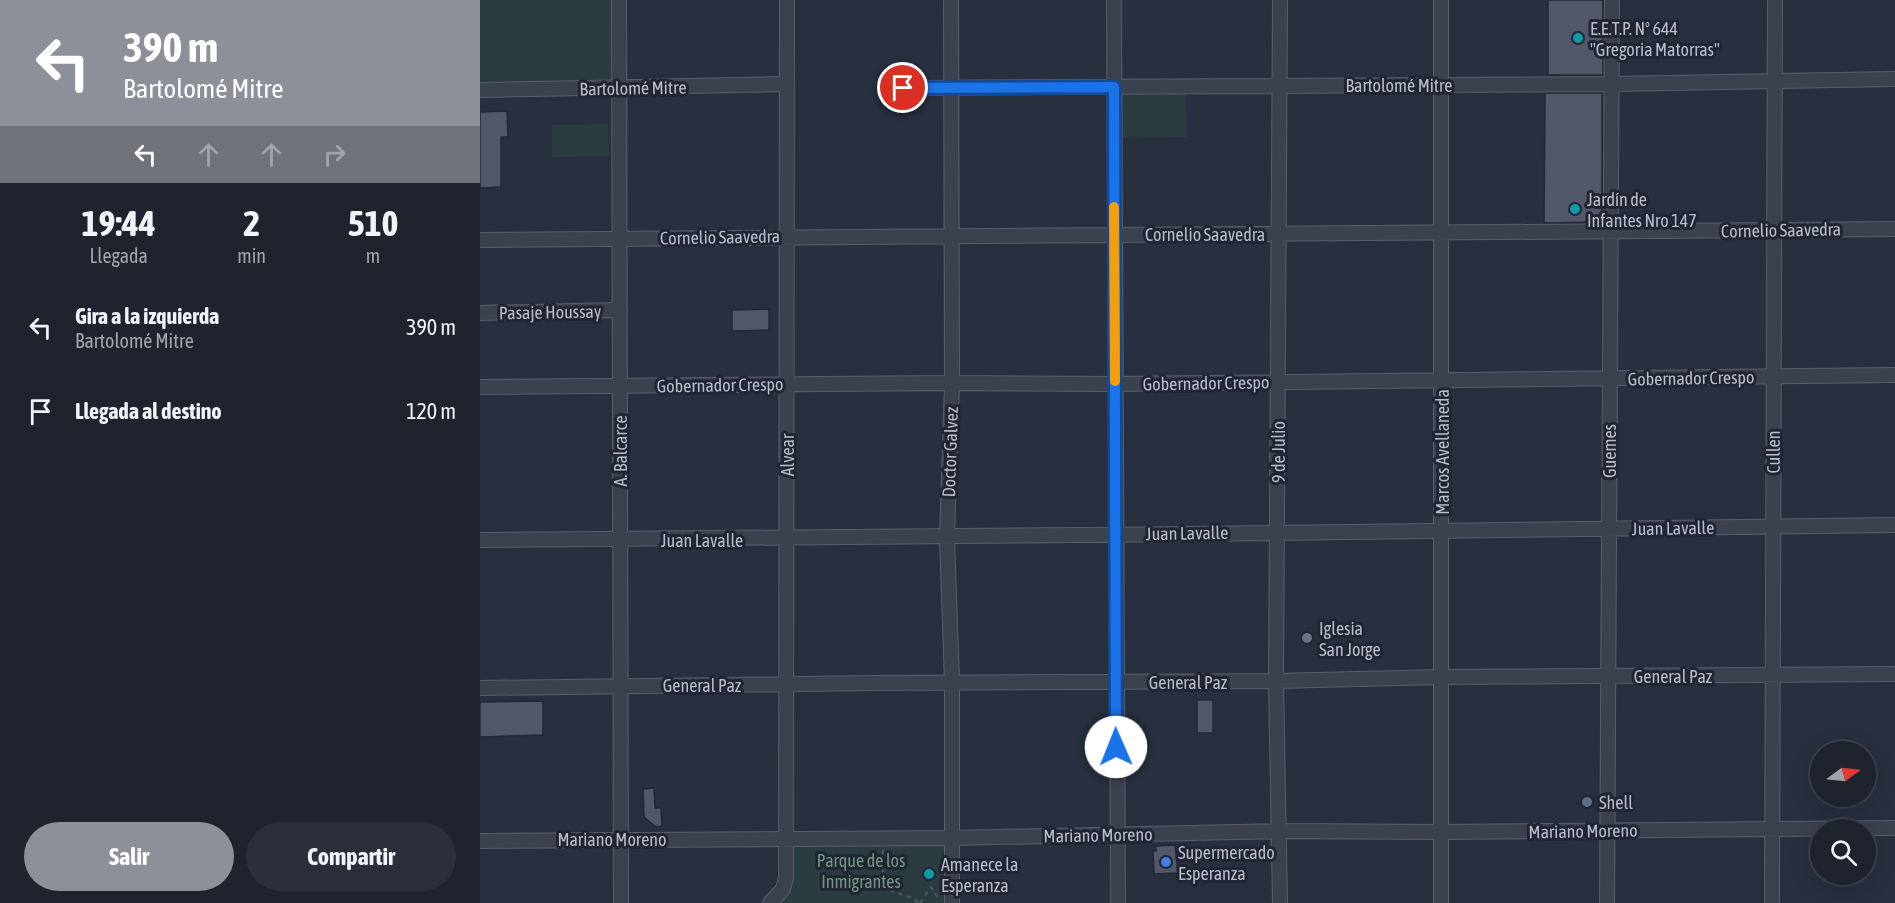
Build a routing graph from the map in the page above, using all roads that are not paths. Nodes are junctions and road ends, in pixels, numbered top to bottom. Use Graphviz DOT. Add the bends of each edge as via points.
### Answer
graph roads {
  1 [pos="619,0"];
  2 [pos="787,0"];
  3 [pos="951,0"];
  4 [pos="1114,0"];
  5 [pos="1280,0"];
  6 [pos="1441,0"];
  7 [pos="1612,0"];
  8 [pos="1775,0"];
  9 [pos="1895,79"];
  10 [pos="1776,81"];
  11 [pos="787,84"];
  12 [pos="1612,84"];
  13 [pos="1441,85"];
  14 [pos="1279,86"];
  15 [pos="1114,87"];
  16 [pos="620,88"];
  17 [pos="903,88"];
  18 [pos="952,88"];
  19 [pos="480,90"];
  20 [pos="1895,229"];
  21 [pos="1775,230"];
  22 [pos="1611,232"];
  23 [pos="1441,233"];
  24 [pos="1114,234"];
  25 [pos="1278,234"];
  26 [pos="952,235"];
  27 [pos="787,237"];
  28 [pos="620,238"];
  29 [pos="480,240"];
  30 [pos="620,310"];
  31 [pos="480,313"];
  32 [pos="1895,375"];
  33 [pos="1774,377"];
  34 [pos="1610,378"];
  35 [pos="1442,380"];
  36 [pos="952,382"];
  37 [pos="1278,382"];
  38 [pos="787,384"];
  39 [pos="1115,384"];
  40 [pos="620,386"];
  41 [pos="480,387"];
  42 [pos="1895,525"];
  43 [pos="1773,527"];
  44 [pos="1608,529"];
  45 [pos="1442,530"];
  46 [pos="1277,532"];
  47 [pos="1115,534"];
  48 [pos="947,538"];
  49 [pos="786,539"];
  50 [pos="480,540"];
  51 [pos="621,540"];
  52 [pos="1895,674"];
  53 [pos="1772,675"];
  54 [pos="1607,676"];
  55 [pos="1442,677"];
  56 [pos="1276,681"];
  57 [pos="952,682"];
  58 [pos="1116,682"];
  59 [pos="786,685"];
  60 [pos="621,686"];
  61 [pos="480,688"];
  62 [pos="1895,828"];
  63 [pos="1771,829"];
  64 [pos="1280,831"];
  65 [pos="1607,831"];
  66 [pos="1440,832"];
  67 [pos="1117,834"];
  68 [pos="786,838"];
  69 [pos="952,838"];
  70 [pos="621,839"];
  71 [pos="480,841"];
  72 [pos="621,903"];
  73 [pos="770,903"];
  74 [pos="952,903"];
  75 [pos="1118,903"];
  76 [pos="1280,903"];
  77 [pos="1441,903"];
  78 [pos="1607,903"];
  79 [pos="1772,903"];
  1 -- 16 [label="street, A. Balcarce"];
  2 -- 11 [label="street, Alvear"];
  3 -- 18 [label="street, Doctor Galvez"];
  4 -- 15 [label="street"];
  5 -- 14 [label="street, 9 de Julio"];
  6 -- 13 [label="street, Marcos Avellaneda"];
  7 -- 12 [label="street, Guemes"];
  8 -- 10 [label="street, Cullen"];
  9 -- 10 [label="street, Bartolomé Mitre"];
  10 -- 12 [label="street, Bartolomé Mitre"];
  10 -- 21 [label="street, Cullen"];
  11 -- 16 [label="street, Bartolomé Mitre"];
  11 -- 27 [label="street, Alvear"];
  12 -- 13 [label="street, Bartolomé Mitre"];
  12 -- 22 [label="street, Guemes"];
  13 -- 14 [label="street, Bartolomé Mitre"];
  13 -- 23 [label="street, Marcos Avellaneda"];
  14 -- 15 [label="street, Bartolomé Mitre"];
  14 -- 25 [label="street, 9 de Julio"];
  15 -- 18 [label="street, Bartolomé Mitre"];
  15 -- 24 [label="street"];
  16 -- 19 [label="street, Bartolomé Mitre"];
  16 -- 28 [label="street, A. Balcarce"];
  17 -- 18 [label="street, Bartolomé Mitre"];
  18 -- 26 [label="street, Doctor Galvez"];
  20 -- 21 [label="street, Cornelio Saavedra"];
  21 -- 22 [label="street, Cornelio Saavedra"];
  21 -- 33 [label="street, Cullen"];
  22 -- 23 [label="street, Cornelio Saavedra"];
  22 -- 34 [label="street, Guemes"];
  23 -- 25 [label="street, Cornelio Saavedra"];
  23 -- 35 [label="street, Marcos Avellaneda"];
  24 -- 25 [label="street, Cornelio Saavedra"];
  24 -- 26 [label="street, Cornelio Saavedra"];
  24 -- 39 [label="street"];
  25 -- 37 [label="street, 9 de Julio"];
  26 -- 27 [label="street, Cornelio Saavedra"];
  26 -- 36 [label="street, Doctor Galvez"];
  27 -- 28 [label="street, Cornelio Saavedra"];
  27 -- 38 [label="street, Alvear"];
  28 -- 29 [label="street, Cornelio Saavedra"];
  28 -- 30 [label="street, A. Balcarce"];
  30 -- 31 [label="street, Pasaje Houssay"];
  30 -- 40 [label="street, A. Balcarce"];
  32 -- 33 [label="street, Gobernador Crespo"];
  33 -- 34 [label="street, Gobernador Crespo"];
  33 -- 43 [label="street, Cullen"];
  34 -- 35 [label="street, Gobernador Crespo"];
  34 -- 44 [label="street, Guemes"];
  35 -- 37 [label="street, Gobernador Crespo"];
  35 -- 45 [label="street, Marcos Avellaneda"];
  36 -- 38 [label="street, Gobernador Crespo"];
  36 -- 39 [label="street, Gobernador Crespo"];
  36 -- 48 [label="street, Doctor Galvez"];
  37 -- 39 [label="street, Gobernador Crespo"];
  37 -- 46 [label="street, 9 de Julio"];
  38 -- 40 [label="street, Gobernador Crespo"];
  38 -- 49 [label="street, Alvear"];
  39 -- 47 [label="street"];
  40 -- 41 [label="street, Gobernador Crespo"];
  40 -- 51 [label="street, A. Balcarce"];
  42 -- 43 [label="street, Juan Lavalle"];
  43 -- 44 [label="street, Juan Lavalle"];
  43 -- 53 [label="street, Cullen"];
  44 -- 45 [label="street, Juan Lavalle"];
  44 -- 54 [label="street, Guemes"];
  45 -- 46 [label="street, Juan Lavalle"];
  45 -- 55 [label="street, Marcos Avellaneda"];
  46 -- 47 [label="street, Juan Lavalle"];
  46 -- 56 [label="street, 9 de Julio"];
  47 -- 48 [label="street, Juan Lavalle"];
  47 -- 58 [label="street"];
  48 -- 49 [label="street, Juan Lavalle"];
  48 -- 57 [label="street, Doctor Galvez"];
  49 -- 51 [label="street, Juan Lavalle"];
  49 -- 59 [label="street, Alvear"];
  50 -- 51 [label="street, Juan Lavalle"];
  51 -- 60 [label="street, A. Balcarce"];
  52 -- 53 [label="street, General Paz"];
  53 -- 54 [label="street, General Paz"];
  53 -- 63 [label="street, Cullen"];
  54 -- 55 [label="street, General Paz"];
  54 -- 65 [label="street, Guemes"];
  55 -- 56 [label="street, General Paz"];
  55 -- 66 [label="street, Marcos Avellaneda"];
  56 -- 58 [label="street, General Paz"];
  56 -- 64 [label="street, 9 de Julio"];
  57 -- 58 [label="street, General Paz"];
  57 -- 59 [label="street, General Paz"];
  57 -- 69 [label="street, Doctor Galvez"];
  58 -- 67 [label="street"];
  59 -- 60 [label="street, General Paz"];
  59 -- 68 [label="street, Alvear"];
  60 -- 61 [label="street, General Paz"];
  60 -- 70 [label="street, A. Balcarce"];
  62 -- 63 [label="street, Mariano Moreno"];
  63 -- 65 [label="street, Mariano Moreno"];
  63 -- 79 [label="street, Cullen"];
  64 -- 66 [label="street, Mariano Moreno"];
  64 -- 67 [label="street, Mariano Moreno"];
  64 -- 76 [label="street, 9 de Julio"];
  65 -- 66 [label="street, Mariano Moreno"];
  65 -- 78 [label="street, Guemes"];
  66 -- 77 [label="street, Marcos Avellaneda"];
  67 -- 69 [label="street, Mariano Moreno"];
  67 -- 75 [label="street"];
  68 -- 69 [label="street, Mariano Moreno"];
  68 -- 70 [label="street, Mariano Moreno"];
  68 -- 73 [label="street, Alvear" via="786,878 783,889"];
  69 -- 74 [label="street, Doctor Galvez"];
  70 -- 71 [label="street, Mariano Moreno"];
  70 -- 72 [label="street, A. Balcarce"];
}
